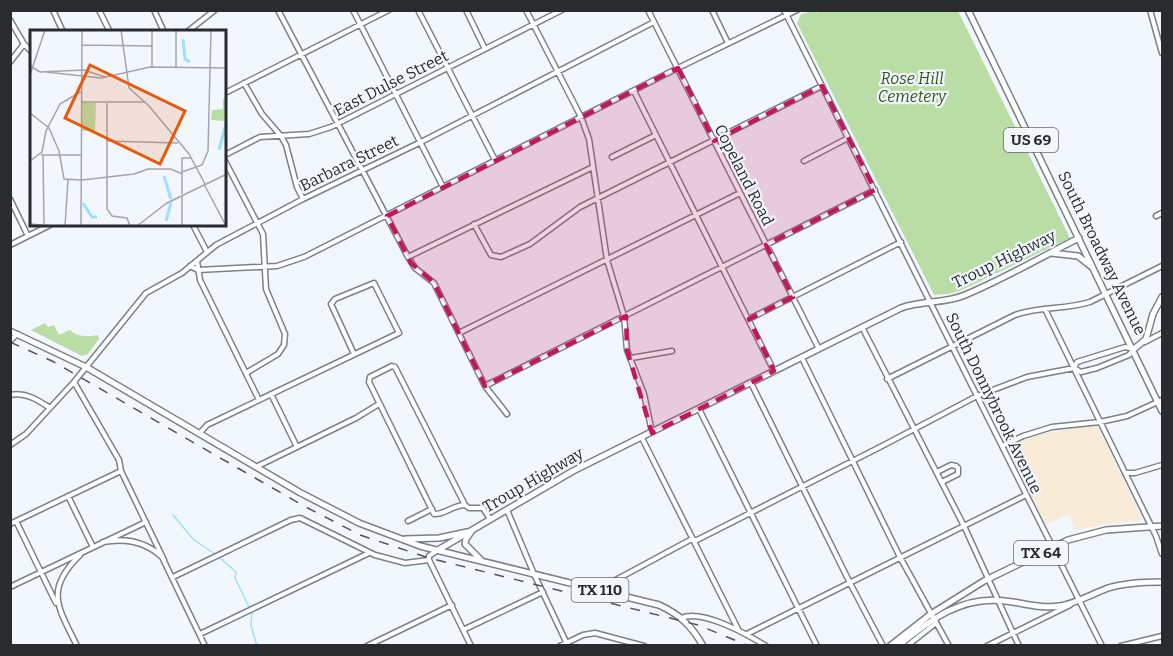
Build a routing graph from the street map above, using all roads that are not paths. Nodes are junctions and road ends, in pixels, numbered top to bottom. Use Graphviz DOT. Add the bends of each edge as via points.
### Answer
graph roads {
  1 [pos="53,10"];
  2 [pos="99,10"];
  3 [pos="154,10"];
  4 [pos="278,10"];
  5 [pos="353,10"];
  6 [pos="389,10"];
  7 [pos="418,10"];
  8 [pos="466,10"];
  9 [pos="526,10"];
  10 [pos="562,10"];
  11 [pos="648,10"];
  12 [pos="712,10"];
  13 [pos="797,10"];
  14 [pos="968,10"];
  15 [pos="1150,10"];
  16 [pos="214,11"];
  17 [pos="785,12"];
  18 [pos="10,20"];
  19 [pos="654,22"];
  20 [pos="361,25"];
  21 [pos="533,25"];
  22 [pos="62,30"];
  23 [pos="109,30"];
  24 [pos="163,30"];
  25 [pos="190,30"];
  26 [pos="728,43"];
  27 [pos="24,44"];
  28 [pos="485,49"];
  29 [pos="30,50"];
  30 [pos="1162,53"];
  31 [pos="302,54"];
  32 [pos="10,62"];
  33 [pos="448,68"];
  34 [pos="678,68"];
  35 [pos="557,72"];
  36 [pos="244,83"];
  37 [pos="822,86"];
  38 [pos="634,91"];
  39 [pos="226,92"];
  40 [pos="396,94"];
  41 [pos="472,116"];
  42 [pos="581,117"];
  43 [pos="338,124"];
  44 [pos="281,135"];
  45 [pos="656,135"];
  46 [pos="848,138"];
  47 [pos="714,141"];
  48 [pos="421,142"];
  49 [pos="226,155"];
  50 [pos="612,157"];
  51 [pos="495,160"];
  52 [pos="804,161"];
  53 [pos="670,162"];
  54 [pos="226,163"];
  55 [pos="593,167"];
  56 [pos="363,170"];
  57 [pos="443,187"];
  58 [pos="874,190"];
  59 [pos="740,193"];
  60 [pos="10,199"];
  61 [pos="303,199"];
  62 [pos="598,199"];
  63 [pos="1162,213"];
  64 [pos="697,215"];
  65 [pos="387,216"];
  66 [pos="1156,216"];
  67 [pos="258,223"];
  68 [pos="474,224"];
  69 [pos="48,226"];
  70 [pos="194,226"];
  71 [pos="28,236"];
  72 [pos="1079,238"];
  73 [pos="901,243"];
  74 [pos="10,245"];
  75 [pos="766,245"];
  76 [pos="207,252"];
  77 [pos="1049,253"];
  78 [pos="408,257"];
  79 [pos="607,260"];
  80 [pos="197,261"];
  81 [pos="190,266"];
  82 [pos="1162,266"];
  83 [pos="265,267"];
  84 [pos="723,267"];
  85 [pos="1095,269"];
  86 [pos="198,270"];
  87 [pos="1107,293"];
  88 [pos="793,297"];
  89 [pos="1162,297"];
  90 [pos="930,302"];
  91 [pos="1045,308"];
  92 [pos="624,316"];
  93 [pos="749,319"];
  94 [pos="862,327"];
  95 [pos="1149,329"];
  96 [pos="10,330"];
  97 [pos="18,333"];
  98 [pos="459,333"];
  99 [pos="1162,333"];
  100 [pos="10,341"];
  101 [pos="1144,342"];
  102 [pos="952,347"];
  103 [pos="1134,349"];
  104 [pos="819,350"];
  105 [pos="672,351"];
  106 [pos="354,354"];
  107 [pos="631,358"];
  108 [pos="802,358"];
  109 [pos="86,367"];
  110 [pos="1074,368"];
  111 [pos="774,371"];
  112 [pos="246,373"];
  113 [pos="887,380"];
  114 [pos="74,382"];
  115 [pos="751,383"];
  116 [pos="485,386"];
  117 [pos="271,394"];
  118 [pos="10,395"];
  119 [pos="977,396"];
  120 [pos="259,400"];
  121 [pos="1160,401"];
  122 [pos="379,404"];
  123 [pos="51,408"];
  124 [pos="699,409"];
  125 [pos="1162,411"];
  126 [pos="507,414"];
  127 [pos="1100,422"];
  128 [pos="915,428"];
  129 [pos="200,433"];
  130 [pos="652,433"];
  131 [pos="642,438"];
  132 [pos="10,445"];
  133 [pos="1002,446"];
  134 [pos="297,447"];
  135 [pos="853,461"];
  136 [pos="1162,465"];
  137 [pos="258,466"];
  138 [pos="121,471"];
  139 [pos="937,472"];
  140 [pos="1125,473"];
  141 [pos="942,482"];
  142 [pos="802,486"];
  143 [pos="1026,495"];
  144 [pos="68,496"];
  145 [pos="465,505"];
  146 [pos="432,509"];
  147 [pos="507,510"];
  148 [pos="751,512"];
  149 [pos="491,520"];
  150 [pos="16,521"];
  151 [pos="408,521"];
  152 [pos="146,522"];
  153 [pos="10,524"];
  154 [pos="964,526"];
  155 [pos="1162,526"];
  156 [pos="1152,527"];
  157 [pos="472,531"];
  158 [pos="402,540"];
  159 [pos="694,540"];
  160 [pos="103,542"];
  161 [pos="93,547"];
  162 [pos="1053,547"];
  163 [pos="438,550"];
  164 [pos="85,551"];
  165 [pos="369,552"];
  166 [pos="1162,554"];
  167 [pos="900,557"];
  168 [pos="164,560"];
  169 [pos="429,560"];
  170 [pos="482,561"];
  171 [pos="41,572"];
  172 [pos="534,574"];
  173 [pos="173,577"];
  174 [pos="988,579"];
  175 [pos="1162,582"];
  176 [pos="850,583"];
  177 [pos="10,587"];
  178 [pos="543,592"];
  179 [pos="606,592"];
  180 [pos="998,600"];
  181 [pos="1077,601"];
  182 [pos="452,605"];
  183 [pos="58,606"];
  184 [pos="799,609"];
  185 [pos="681,618"];
  186 [pos="933,618"];
  187 [pos="738,629"];
  188 [pos="463,630"];
  189 [pos="1013,633"];
  190 [pos="200,634"];
  191 [pos="747,634"];
  192 [pos="1162,636"];
  193 [pos="378,640"];
  194 [pos="620,640"];
  195 [pos="567,644"];
  196 [pos="77,645"];
  197 [pos="205,645"];
  198 [pos="367,645"];
  199 [pos="380,645"];
  200 [pos="471,645"];
  201 [pos="560,645"];
  202 [pos="621,645"];
  203 [pos="644,645"];
  204 [pos="703,645"];
  205 [pos="766,645"];
  206 [pos="817,645"];
  207 [pos="883,645"];
  208 [pos="890,645"];
  209 [pos="898,645"];
  210 [pos="907,645"];
  211 [pos="949,645"];
  212 [pos="987,645"];
  213 [pos="1019,645"];
  214 [pos="1102,645"];
  215 [pos="1121,645"];
  1 -- 22 [label="street"];
  2 -- 23 [label="street"];
  3 -- 24 [label="street"];
  4 -- 31 [label="street"];
  5 -- 20 [label="street"];
  6 -- 20 [label="street"];
  7 -- 33 [label="street"];
  8 -- 28 [label="street"];
  9 -- 21 [label="street"];
  10 -- 21 [label="street, East Dulse Street"];
  11 -- 19 [label="street, Copeland Road"];
  12 -- 26 [label="street"];
  13 -- 17 [label="street"];
  14 -- 72 [label="main road, South Broadway Avenue / US 69"];
  15 -- 30 [label="street"];
  16 -- 25 [label="street"];
  17 -- 26 [label="street"];
  17 -- 37 [label="street, South Donnybrook Avenue"];
  18 -- 27 [label="street"];
  19 -- 34 [label="street, Copeland Road"];
  19 -- 35 [label="street, Barbara Street"];
  20 -- 31 [label="street"];
  20 -- 40 [label="street"];
  21 -- 28 [label="street, East Dulse Street"];
  21 -- 35 [label="street"];
  26 -- 34 [label="street"];
  27 -- 29 [label="street"];
  27 -- 32 [label="street"];
  28 -- 33 [label="street, East Dulse Street"];
  31 -- 36 [label="street"];
  31 -- 43 [label="street"];
  33 -- 40 [label="street, East Dulse Street"];
  33 -- 41 [label="street"];
  34 -- 38 [label="street"];
  34 -- 47 [label="street, Copeland Road"];
  35 -- 41 [label="street, Barbara Street"];
  35 -- 42 [label="street"];
  36 -- 39 [label="street"];
  36 -- 44 [label="street" via="261,114"];
  37 -- 46 [label="street, South Donnybrook Avenue"];
  37 -- 47 [label="street"];
  38 -- 42 [label="street"];
  38 -- 45 [label="street"];
  40 -- 43 [label="street, East Dulse Street"];
  40 -- 48 [label="street"];
  41 -- 48 [label="street, Barbara Street"];
  41 -- 51 [label="street"];
  42 -- 51 [label="street"];
  42 -- 55 [label="street"];
  43 -- 44 [label="street, East Dulse Street" via="309,134"];
  43 -- 56 [label="street"];
  44 -- 49 [label="street, East Dulse Street" via="260,138"];
  44 -- 61 [label="street"];
  45 -- 50 [label="street"];
  45 -- 53 [label="street"];
  46 -- 52 [label="street"];
  46 -- 58 [label="street, South Donnybrook Avenue"];
  47 -- 53 [label="street"];
  47 -- 59 [label="street, Copeland Road"];
  48 -- 56 [label="street, Barbara Street"];
  48 -- 57 [label="street"];
  51 -- 57 [label="street"];
  53 -- 62 [label="street"];
  53 -- 64 [label="street"];
  54 -- 67 [label="street"];
  55 -- 62 [label="street"];
  55 -- 68 [label="street"];
  56 -- 61 [label="street, Barbara Street"];
  56 -- 65 [label="street"];
  57 -- 65 [label="street"];
  58 -- 73 [label="street, South Donnybrook Avenue"];
  58 -- 75 [label="street"];
  59 -- 64 [label="street"];
  59 -- 75 [label="street, Copeland Road"];
  60 -- 71 [label="street"];
  61 -- 67 [label="street, Barbara Street"];
  62 -- 68 [label="street" via="571,213 535,241 497,258 490,255"];
  62 -- 79 [label="street"];
  63 -- 66 [label="street"];
  64 -- 79 [label="street"];
  64 -- 84 [label="street"];
  65 -- 78 [label="street"];
  65 -- 83 [label="street" via="304,257"];
  67 -- 76 [label="street, Barbara Street"];
  67 -- 83 [label="street" via="264,240"];
  68 -- 78 [label="street"];
  69 -- 71 [label="street"];
  70 -- 76 [label="street"];
  71 -- 74 [label="street"];
  72 -- 77 [label="main road, Troup Highway"];
  72 -- 85 [label="main road, South Broadway Avenue / US 69"];
  73 -- 88 [label="street"];
  73 -- 90 [label="street, South Donnybrook Avenue"];
  75 -- 84 [label="street"];
  75 -- 88 [label="street, Copeland Road"];
  76 -- 80 [label="street, Barbara Street"];
  77 -- 85 [label="main road" via="1078,256"];
  77 -- 90 [label="main road, Troup Highway" via="966,295"];
  78 -- 98 [label="street" via="434,284"];
  79 -- 92 [label="street"];
  79 -- 98 [label="street"];
  80 -- 81 [label="street, Barbara Street"];
  80 -- 86 [label="street"];
  81 -- 86 [label="street"];
  81 -- 109 [label="street, Barbara Street" via="146,293"];
  82 -- 87 [label="street"];
  83 -- 86 [label="street"];
  83 -- 112 [label="street" via="268,297 285,339 279,354"];
  84 -- 92 [label="street"];
  84 -- 93 [label="street"];
  85 -- 87 [label="main road, South Broadway Avenue / US 69"];
  86 -- 112 [label="street"];
  87 -- 91 [label="street" via="1078,305"];
  87 -- 103 [label="main road, South Broadway Avenue / US 69"];
  88 -- 93 [label="street"];
  88 -- 104 [label="street, Copeland Road"];
  89 -- 95 [label="main road"];
  90 -- 94 [label="main road, Troup Highway" via="911,304"];
  90 -- 102 [label="street, South Donnybrook Avenue"];
  91 -- 102 [label="street" via="1015,315"];
  91 -- 110 [label="street"];
  92 -- 107 [label="street"];
  92 -- 116 [label="street"];
  93 -- 111 [label="street"];
  94 -- 104 [label="main road, Troup Highway"];
  94 -- 113 [label="street"];
  95 -- 99 [label="street"];
  95 -- 101 [label="main road"];
  96 -- 97 [label="main road"];
  97 -- 100 [label="street"];
  97 -- 109 [label="main road"];
  98 -- 116 [label="street"];
  99 -- 101 [label="street"];
  101 -- 103 [label="main road"];
  102 -- 113 [label="street"];
  102 -- 119 [label="street, South Donnybrook Avenue"];
  103 -- 110 [label="street" via="1125,347 1077,362"];
  103 -- 110 [label="street" via="1129,355 1097,368 1081,372"];
  103 -- 121 [label="main road, South Broadway Avenue / US 69"];
  104 -- 108 [label="main road, Troup Highway"];
  105 -- 107 [label="street"];
  106 -- 106 [label="street" via="332,302 373,283 399,333"];
  106 -- 117 [label="street"];
  107 -- 130 [label="street"];
  108 -- 111 [label="main road, Troup Highway"];
  108 -- 135 [label="street"];
  109 -- 114 [label="street, Barbara Street"];
  109 -- 129 [label="main road"];
  110 -- 119 [label="street" via="1020,378"];
  110 -- 127 [label="street"];
  111 -- 115 [label="main road, Troup Highway"];
  112 -- 120 [label="street"];
  113 -- 128 [label="street"];
  114 -- 123 [label="street, Barbara Street"];
  114 -- 138 [label="street" via="119,460"];
  115 -- 124 [label="main road, Troup Highway"];
  115 -- 142 [label="street"];
  116 -- 126 [label="street"];
  117 -- 120 [label="street"];
  117 -- 134 [label="street"];
  118 -- 123 [label="street" via="21,394"];
  119 -- 128 [label="street"];
  119 -- 133 [label="street, South Donnybrook Avenue"];
  120 -- 129 [label="street" via="207,425"];
  121 -- 125 [label="main road, South Broadway Avenue / US 69"];
  121 -- 127 [label="street" via="1127,416"];
  122 -- 134 [label="street"];
  122 -- 145 [label="street" via="369,379 395,367"];
  122 -- 146 [label="street"];
  123 -- 132 [label="street, Barbara Street"];
  124 -- 130 [label="main road, Troup Highway"];
  124 -- 148 [label="street"];
  127 -- 133 [label="street" via="1052,427"];
  127 -- 140 [label="street"];
  128 -- 135 [label="street"];
  128 -- 139 [label="street"];
  129 -- 137 [label="main road"];
  130 -- 131 [label="main road, Troup Highway"];
  131 -- 147 [label="main road, Troup Highway" via="573,471"];
  131 -- 159 [label="street"];
  133 -- 143 [label="street, South Donnybrook Avenue"];
  134 -- 137 [label="street"];
  135 -- 142 [label="street"];
  135 -- 167 [label="street"];
  136 -- 140 [label="street"];
  137 -- 158 [label="main road" via="341,514"];
  138 -- 144 [label="street"];
  138 -- 152 [label="street"];
  139 -- 141 [label="street"];
  139 -- 141 [label="street" via="951,465 958,468 958,474"];
  140 -- 156 [label="street"];
  141 -- 154 [label="street"];
  142 -- 148 [label="street"];
  142 -- 176 [label="street"];
  143 -- 154 [label="street"];
  143 -- 162 [label="street, South Donnybrook Avenue"];
  144 -- 150 [label="street"];
  144 -- 161 [label="street"];
  145 -- 146 [label="street" via="436,515"];
  145 -- 149 [label="street" via="483,508"];
  146 -- 151 [label="street"];
  147 -- 149 [label="main road, Troup Highway"];
  147 -- 172 [label="street"];
  148 -- 159 [label="street"];
  148 -- 184 [label="street"];
  149 -- 157 [label="main road, Troup Highway"];
  150 -- 153 [label="street"];
  150 -- 171 [label="street"];
  152 -- 160 [label="street"];
  152 -- 168 [label="street"];
  154 -- 167 [label="street"];
  154 -- 174 [label="street"];
  155 -- 156 [label="main road, TX 64"];
  156 -- 162 [label="main road, TX 64" via="1094,532"];
  156 -- 166 [label="street"];
  157 -- 158 [label="main road"];
  157 -- 163 [label="main road, Troup Highway"];
  157 -- 170 [label="main road" via="465,544"];
  158 -- 163 [label="main road, TX 110"];
  159 -- 179 [label="street" via="610,583"];
  159 -- 187 [label="street"];
  160 -- 161 [label="street"];
  160 -- 168 [label="street" via="138,542"];
  161 -- 164 [label="street"];
  162 -- 174 [label="main road, TX 64"];
  162 -- 181 [label="street, South Donnybrook Avenue"];
  163 -- 169 [label="street"];
  163 -- 170 [label="main road, TX 110"];
  164 -- 171 [label="street"];
  164 -- 183 [label="street" via="64,574"];
  165 -- 169 [label="street" via="405,563"];
  165 -- 173 [label="street" via="300,518"];
  165 -- 190 [label="street"];
  167 -- 176 [label="street"];
  167 -- 186 [label="street"];
  168 -- 173 [label="street"];
  169 -- 182 [label="street"];
  170 -- 172 [label="main road, TX 110"];
  171 -- 177 [label="street"];
  171 -- 183 [label="street"];
  172 -- 178 [label="street"];
  172 -- 179 [label="main road, TX 110"];
  173 -- 190 [label="street"];
  174 -- 180 [label="street"];
  174 -- 186 [label="main road, TX 64"];
  175 -- 181 [label="main road, TX 64" via="1114,587"];
  176 -- 184 [label="street"];
  176 -- 207 [label="street"];
  178 -- 188 [label="street"];
  178 -- 195 [label="street"];
  179 -- 185 [label="main road, TX 110" via="653,603"];
  180 -- 181 [label="main road, TX 64" via="1047,607"];
  180 -- 186 [label="main road, TX 64" via="966,604"];
  180 -- 189 [label="street"];
  181 -- 189 [label="street"];
  181 -- 214 [label="street, South Donnybrook Avenue"];
  182 -- 188 [label="street"];
  182 -- 193 [label="street"];
  183 -- 196 [label="street"];
  184 -- 191 [label="street"];
  184 -- 206 [label="street"];
  185 -- 187 [label="street" via="688,614"];
  185 -- 204 [label="main road, TX 110"];
  186 -- 208 [label="main road, TX 64"];
  186 -- 209 [label="main road, TX 64"];
  186 -- 210 [label="street"];
  186 -- 211 [label="street"];
  187 -- 191 [label="street"];
  188 -- 200 [label="street"];
  189 -- 212 [label="street"];
  189 -- 213 [label="street"];
  190 -- 197 [label="street"];
  191 -- 205 [label="street"];
  192 -- 215 [label="street"];
  193 -- 198 [label="street"];
  193 -- 199 [label="street"];
  194 -- 195 [label="street" via="595,633"];
  194 -- 202 [label="street"];
  194 -- 203 [label="street"];
  195 -- 201 [label="street"];
}
